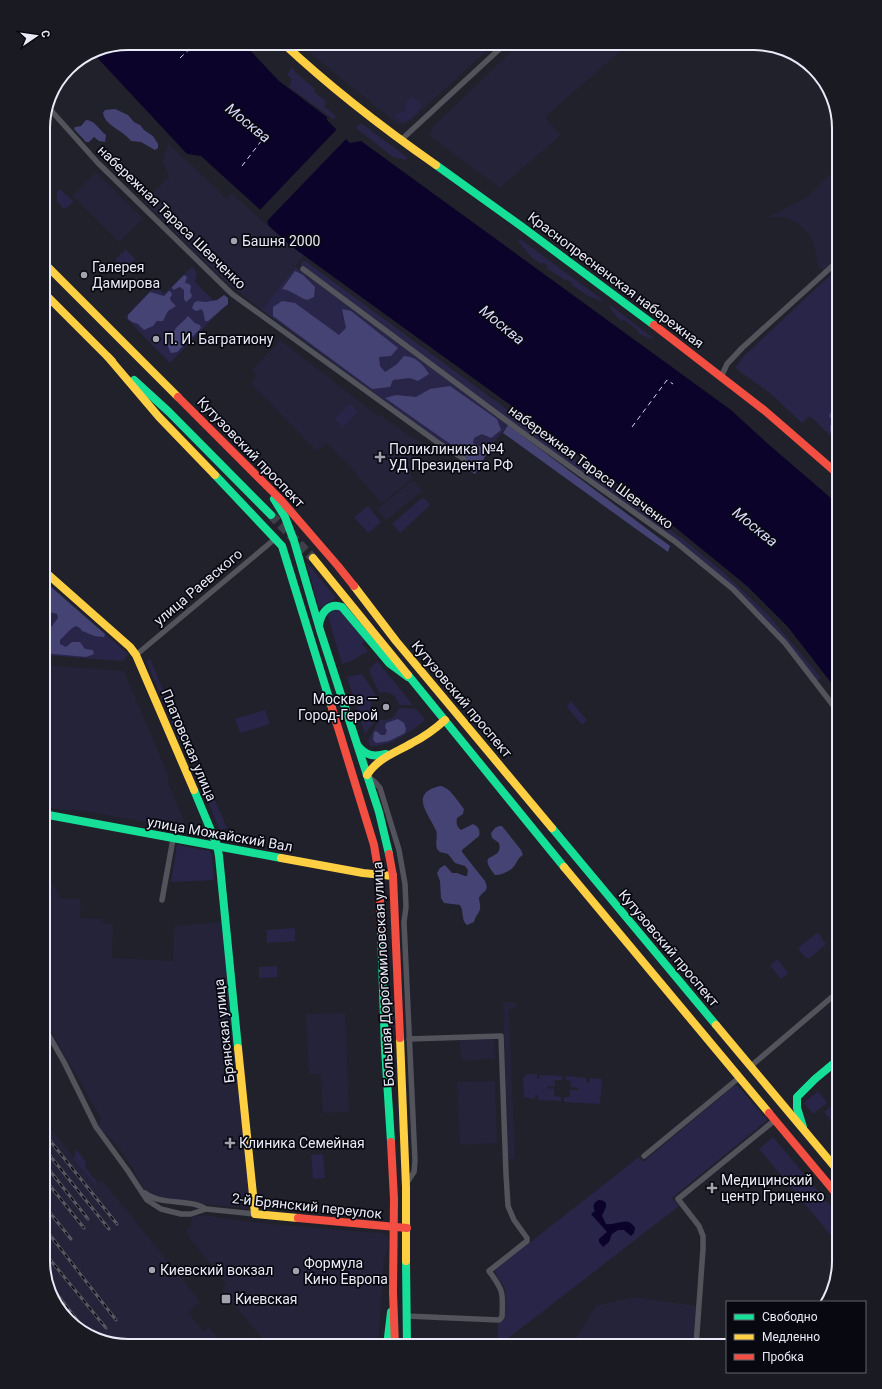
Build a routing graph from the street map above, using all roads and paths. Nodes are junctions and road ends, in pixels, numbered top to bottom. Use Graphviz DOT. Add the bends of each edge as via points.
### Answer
graph roads {
  1 [pos="290,50"];
  2 [pos="498,50"];
  3 [pos="52,112"];
  4 [pos="401,140"];
  5 [pos="832,266"];
  6 [pos="50,269"];
  7 [pos="303,269"];
  8 [pos="50,299"];
  9 [pos="108,357"];
  10 [pos="722,375"];
  11 [pos="464,459"];
  12 [pos="832,469"];
  13 [pos="259,478"];
  14 [pos="271,515"];
  15 [pos="276,538"];
  16 [pos="313,558"];
  17 [pos="50,576"];
  18 [pos="320,630"];
  19 [pos="136,655"];
  20 [pos="415,683"];
  21 [pos="832,704"];
  22 [pos="444,720"];
  23 [pos="356,743"];
  24 [pos="391,753"];
  25 [pos="367,775"];
  26 [pos="50,815"];
  27 [pos="173,839"];
  28 [pos="217,846"];
  29 [pos="379,875"];
  30 [pos="392,876"];
  31 [pos="162,900"];
  32 [pos="832,997"];
  33 [pos="50,1037"];
  34 [pos="409,1039"];
  35 [pos="832,1065"];
  36 [pos="751,1066"];
  37 [pos="740,1077"];
  38 [pos="775,1120"];
  39 [pos="804,1130"];
  40 [pos="644,1156"];
  41 [pos="832,1164"];
  42 [pos="394,1185"];
  43 [pos="406,1185"];
  44 [pos="832,1188"];
  45 [pos="141,1190"];
  46 [pos="185,1204"];
  47 [pos="206,1209"];
  48 [pos="181,1214"];
  49 [pos="255,1214"];
  50 [pos="395,1228"];
  51 [pos="407,1228"];
  52 [pos="393,1292"];
  53 [pos="406,1316"];
  54 [pos="388,1339"];
  55 [pos="395,1339"];
  56 [pos="407,1339"];
  57 [pos="697,1339"];
  1 -- 4 [label="main road, Краснопресненская набережная" via="321,79"];
  2 -- 4 [label="street"];
  3 -- 11 [label="street, набережная Тараса Шевченко" via="98,163 232,294"];
  4 -- 10 [label="main road, Краснопресненская набережная"];
  5 -- 10 [label="street" via="742,348 727,364"];
  6 -- 13 [label="main road, Кутузовский проспект"];
  7 -- 21 [label="street, набережная Тараса Шевченко" via="676,543 733,589 785,643"];
  8 -- 9 [label="main road, Кутузовский проспект"];
  9 -- 14 [label="main road, Кутузовский проспект" via="169,412"];
  9 -- 15 [label="main road, Кутузовский проспект" via="159,417"];
  10 -- 12 [label="main road, Краснопресненская набережная"];
  13 -- 18 [label="main road, Большая Дорогомиловская улица" via="285,517"];
  13 -- 36 [label="main road, Кутузовский проспект" via="338,566 396,641"];
  15 -- 19 [label="street, улица Раевского"];
  15 -- 29 [label="main road, Большая Дорогомиловская улица" via="284,551 299,599 374,845"];
  16 -- 20 [label="main road, Кутузовский проспект"];
  17 -- 19 [label="main road, Платовская улица"];
  18 -- 20 [label="main road" via="322,613 332,606 342,607 389,663"];
  18 -- 23 [label="main road, Большая Дорогомиловская улица"];
  19 -- 28 [label="main road, Платовская улица"];
  20 -- 22 [label="main road, Кутузовский проспект"];
  22 -- 24 [label="main road" via="426,736"];
  22 -- 37 [label="main road, Кутузовский проспект"];
  23 -- 24 [label="main road" via="361,751 369,756"];
  23 -- 25 [label="main road, Большая Дорогомиловская улица"];
  24 -- 25 [label="main road" via="372,765"];
  25 -- 30 [label="main road, Большая Дорогомиловская улица" via="388,847"];
  25 -- 34 [label="street" via="378,785 382,793 397,842 406,884 404,922"];
  26 -- 27 [label="main road, улица Можайский Вал"];
  27 -- 28 [label="main road, улица Можайский Вал"];
  27 -- 31 [label="street"];
  28 -- 29 [label="main road, улица Можайский Вал"];
  28 -- 49 [label="main road, Брянская улица"];
  29 -- 30 [label="main road, улица Можайский Вал"];
  29 -- 42 [label="main road, Большая Дорогомиловская улица"];
  30 -- 43 [label="main road, Большая Дорогомиловская улица"];
  32 -- 36 [label="street"];
  33 -- 45 [label="street" via="96,1127"];
  34 -- 43 [label="street" via="414,1167"];
  34 -- 53 [label="street" via="501,1036 508,1206 527,1241 489,1271 502,1291 500,1320"];
  35 -- 39 [label="main road" via="797,1097 797,1108"];
  36 -- 39 [label="main road, Кутузовский проспект"];
  37 -- 38 [label="main road, Кутузовский проспект"];
  37 -- 40 [label="street"];
  38 -- 44 [label="main road, Кутузовский проспект"];
  38 -- 57 [label="street" via="678,1199 699,1226 703,1236"];
  39 -- 41 [label="main road, Кутузовский проспект"];
  42 -- 43 [label="street" via="400,1192"];
  42 -- 50 [label="main road, Большая Дорогомиловская улица"];
  43 -- 51 [label="main road, Большая Дорогомиловская улица"];
  45 -- 46 [label="street, 2-й Брянский переулок" via="155,1199"];
  45 -- 48 [label="street, 2-й Брянский переулок" via="147,1200 157,1207"];
  46 -- 47 [label="street, 2-й Брянский переулок"];
  46 -- 48 [label="street" via="178,1207"];
  47 -- 48 [label="street, 2-й Брянский переулок"];
  47 -- 49 [label="street, 2-й Брянский переулок"];
  49 -- 50 [label="main road, 2-й Брянский переулок"];
  50 -- 51 [label="main road, 2-й Брянский переулок"];
  50 -- 52 [label="main road, Большая Дорогомиловская улица"];
  51 -- 53 [label="main road, Большая Дорогомиловская улица"];
  52 -- 54 [label="main road"];
  52 -- 55 [label="main road, Большая Дорогомиловская улица"];
  53 -- 56 [label="main road, Большая Дорогомиловская улица"];
}
